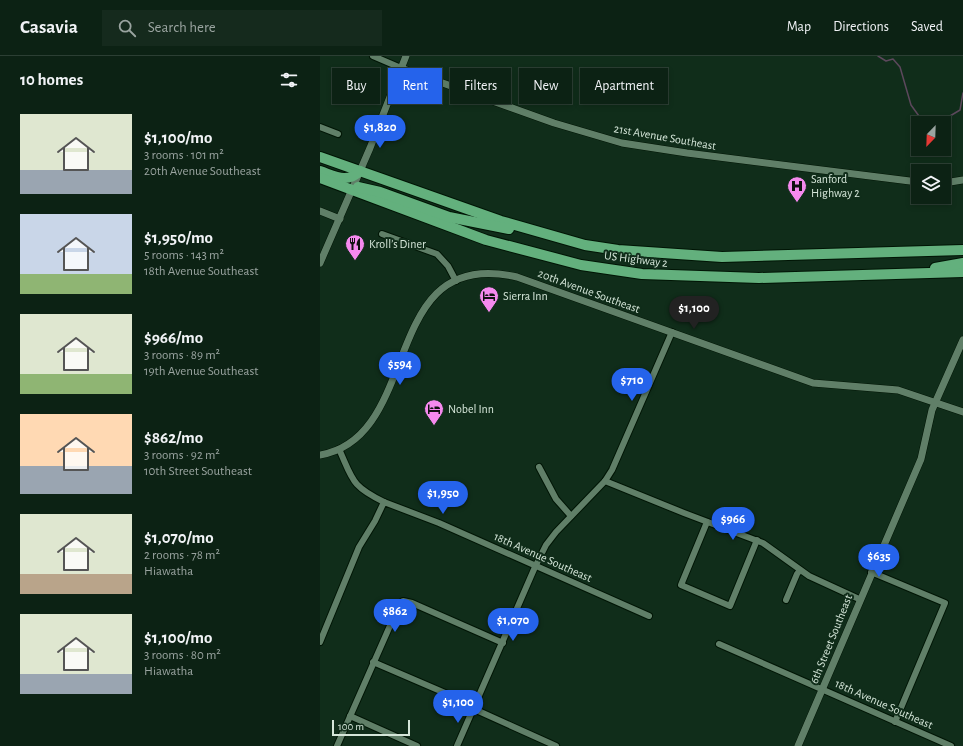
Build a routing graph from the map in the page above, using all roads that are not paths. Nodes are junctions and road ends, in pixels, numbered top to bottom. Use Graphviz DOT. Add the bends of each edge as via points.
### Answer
graph roads {
  1 [pos="372,56"];
  2 [pos="406,56"];
  3 [pos="401,68"];
  4 [pos="442,83"];
  5 [pos="388,101"];
  6 [pos="320,127"];
  7 [pos="338,134"];
  8 [pos="320,157"];
  9 [pos="320,171"];
  10 [pos="360,171"];
  11 [pos="320,178"];
  12 [pos="963,180"];
  13 [pos="911,181"];
  14 [pos="951,182"];
  15 [pos="352,190"];
  16 [pos="320,211"];
  17 [pos="340,218"];
  18 [pos="539,233"];
  19 [pos="382,234"];
  20 [pos="963,250"];
  21 [pos="320,263"];
  22 [pos="963,263"];
  23 [pos="963,272"];
  24 [pos="887,274"];
  25 [pos="456,281"];
  26 [pos="672,332"];
  27 [pos="962,344"];
  28 [pos="935,401"];
  29 [pos="963,412"];
  30 [pos="339,449"];
  31 [pos="320,455"];
  32 [pos="539,467"];
  33 [pos="605,481"];
  34 [pos="384,502"];
  35 [pos="571,516"];
  36 [pos="707,522"];
  37 [pos="758,540"];
  38 [pos="535,567"];
  39 [pos="800,570"];
  40 [pos="871,572"];
  41 [pos="859,599"];
  42 [pos="786,600"];
  43 [pos="649,616"];
  44 [pos="320,642"];
  45 [pos="503,643"];
  46 [pos="719,644"];
  47 [pos="373,662"];
  48 [pos="823,688"];
  49 [pos="474,709"];
  50 [pos="350,716"];
  51 [pos="895,722"];
  52 [pos="337,746"];
  53 [pos="417,746"];
  54 [pos="457,746"];
  55 [pos="556,746"];
  56 [pos="798,746"];
  57 [pos="951,746"];
  1 -- 3 [label="street, 21st Avenue Southeast"];
  2 -- 3 [label="street"];
  4 -- 13 [label="street, 21st Avenue Southeast" via="554,123 622,143"];
  5 -- 10 [label="street"];
  6 -- 7 [label="street"];
  8 -- 10 [label="highway, US Highway 2"];
  9 -- 10 [label="highway" via="344,179 351,178"];
  10 -- 15 [label="street"];
  10 -- 18 [label="highway, US Highway 2"];
  11 -- 15 [label="highway, US Highway 2"];
  12 -- 14 [label="street"];
  15 -- 17 [label="street"];
  15 -- 18 [label="highway" via="358,187 380,192 466,221"];
  15 -- 24 [label="highway, US Highway 2" via="486,240 581,265 676,276 759,278"];
  16 -- 17 [label="street"];
  17 -- 21 [label="street"];
  18 -- 20 [label="highway, US Highway 2" via="586,245 686,256"];
  19 -- 25 [label="street" via="437,254 448,266"];
  22 -- 24 [label="highway"];
  23 -- 24 [label="highway, US Highway 2"];
  25 -- 26 [label="street, 20th Avenue Southeast" via="479,273 491,272 518,277"];
  25 -- 30 [label="street" via="432,298 419,316 372,422 356,439"];
  26 -- 28 [label="street, 20th Avenue Southeast" via="813,383 883,388"];
  26 -- 33 [label="street" via="618,457"];
  27 -- 28 [label="street, 6th Street Southeast"];
  28 -- 29 [label="street, 20th Avenue Southeast"];
  28 -- 40 [label="street, 6th Street Southeast" via="926,429 921,459"];
  30 -- 31 [label="street"];
  30 -- 34 [label="street, 18th Avenue Southeast" via="349,474 359,488"];
  32 -- 35 [label="street" via="556,499"];
  33 -- 35 [label="street"];
  33 -- 36 [label="street"];
  34 -- 38 [label="street, 18th Avenue Southeast"];
  34 -- 44 [label="street" via="359,547"];
  35 -- 38 [label="street" via="546,545"];
  36 -- 37 [label="street"];
  36 -- 37 [label="street" via="681,585 730,606"];
  37 -- 39 [label="street"];
  38 -- 43 [label="street, 18th Avenue Southeast"];
  38 -- 45 [label="street"];
  39 -- 41 [label="street" via="823,584"];
  39 -- 42 [label="street"];
  40 -- 41 [label="street, 6th Street Southeast"];
  40 -- 51 [label="street" via="945,603"];
  41 -- 48 [label="street, 6th Street Southeast"];
  45 -- 47 [label="street" via="403,601 397,607"];
  45 -- 49 [label="street"];
  46 -- 48 [label="street, 18th Avenue Southeast"];
  47 -- 49 [label="street" via="466,702"];
  47 -- 50 [label="street"];
  48 -- 51 [label="street, 18th Avenue Southeast"];
  48 -- 56 [label="street, 6th Street Southeast"];
  49 -- 54 [label="street"];
  49 -- 55 [label="street"];
  50 -- 52 [label="street"];
  50 -- 53 [label="street"];
  51 -- 57 [label="street, 18th Avenue Southeast"];
}
